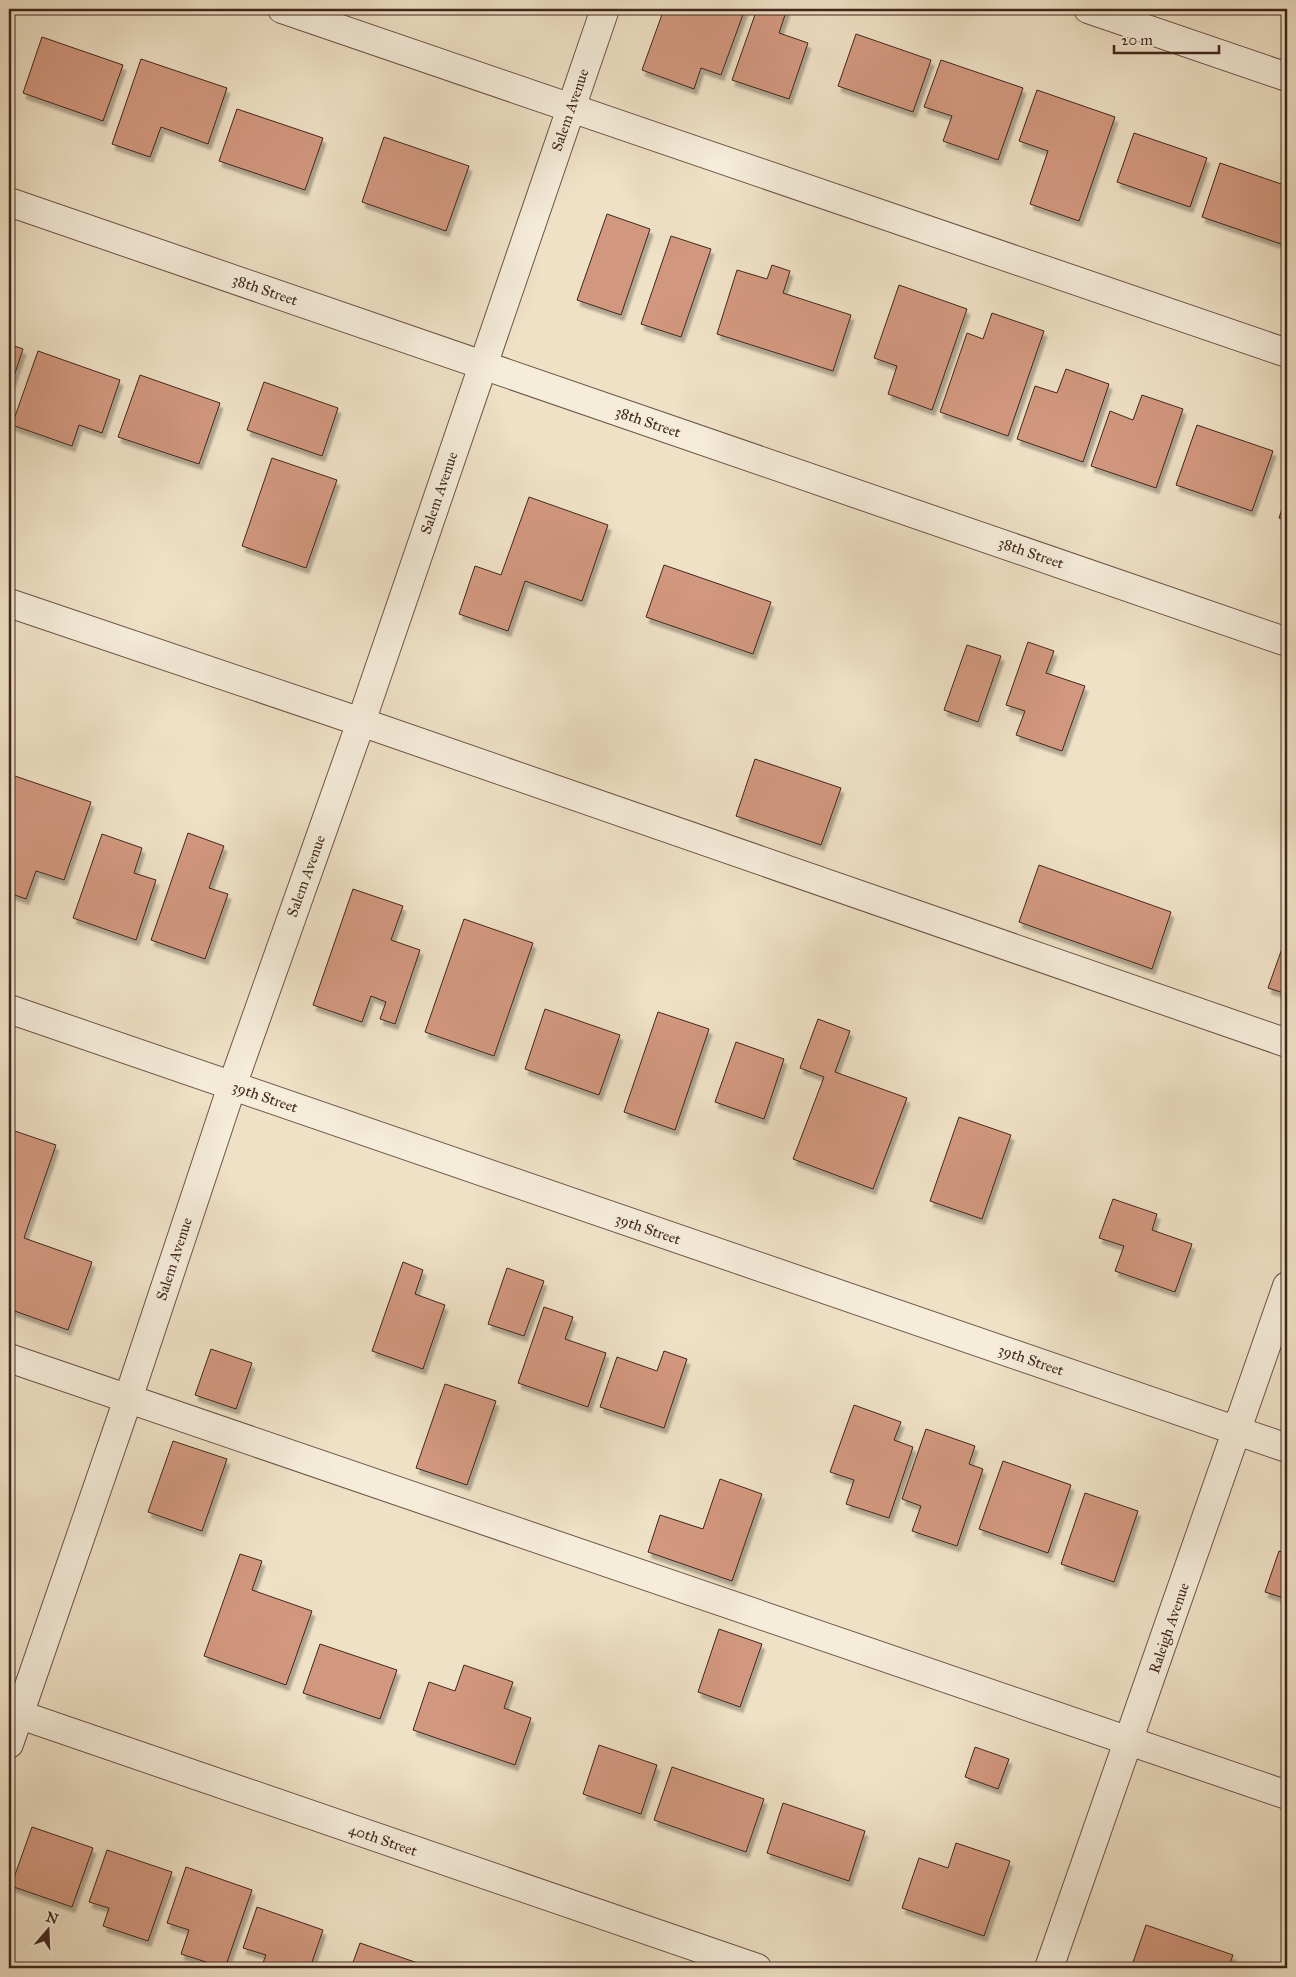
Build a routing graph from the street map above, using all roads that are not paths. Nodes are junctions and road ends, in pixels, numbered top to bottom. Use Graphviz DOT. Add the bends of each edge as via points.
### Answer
graph roads {
  1 [pos="282,9"];
  2 [pos="604,9"];
  3 [pos="1088,9"];
  4 [pos="1287,77"];
  5 [pos="571,108"];
  6 [pos="9,202"];
  7 [pos="1287,354"];
  8 [pos="482,365"];
  9 [pos="9,603"];
  10 [pos="1287,642"];
  11 [pos="361,722"];
  12 [pos="9,1009"];
  13 [pos="1287,1043"];
  14 [pos="232,1086"];
  15 [pos="1287,1286"];
  16 [pos="9,1358"];
  17 [pos="128,1399"];
  18 [pos="1238,1431"];
  19 [pos="1287,1448"];
  20 [pos="14,1713"];
  21 [pos="1129,1741"];
  22 [pos="9,1744"];
  23 [pos="1287,1795"];
  24 [pos="757,1968"];
  25 [pos="1050,1968"];
  1 -- 5 [label="street"];
  2 -- 5 [label="street, Salem Avenue"];
  3 -- 4 [label="street"];
  5 -- 7 [label="street"];
  5 -- 8 [label="street, Salem Avenue"];
  6 -- 8 [label="street, 38th Street"];
  8 -- 10 [label="street, 38th Street"];
  8 -- 11 [label="street, Salem Avenue"];
  9 -- 11 [label="street"];
  11 -- 13 [label="street"];
  11 -- 14 [label="street, Salem Avenue"];
  12 -- 14 [label="street, 39th Street"];
  14 -- 17 [label="street, Salem Avenue"];
  14 -- 18 [label="street, 39th Street"];
  15 -- 18 [label="street, Raleigh Avenue"];
  16 -- 17 [label="street"];
  17 -- 20 [label="street, Salem Avenue"];
  17 -- 21 [label="street"];
  18 -- 19 [label="street, 39th Street"];
  18 -- 21 [label="street, Raleigh Avenue"];
  20 -- 22 [label="street, Salem Avenue"];
  20 -- 24 [label="street, 40th Street"];
  21 -- 23 [label="street"];
  21 -- 25 [label="street, Raleigh Avenue"];
}
